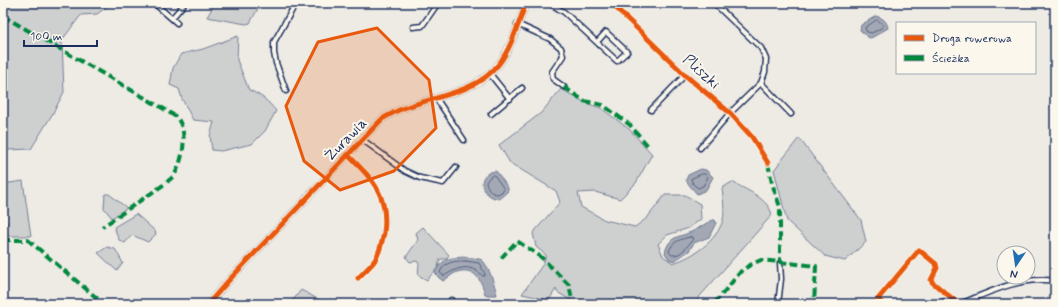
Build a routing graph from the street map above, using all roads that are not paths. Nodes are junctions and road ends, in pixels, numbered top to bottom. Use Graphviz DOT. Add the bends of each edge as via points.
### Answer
graph roads {
  1 [pos="154,3"];
  2 [pos="185,3"];
  3 [pos="296,3"];
  4 [pos="438,3"];
  5 [pos="526,3"];
  6 [pos="550,3"];
  7 [pos="611,3"];
  8 [pos="714,3"];
  9 [pos="172,18"];
  10 [pos="177,23"];
  11 [pos="517,24"];
  12 [pos="413,27"];
  13 [pos="597,42"];
  14 [pos="490,74"];
  15 [pos="685,75"];
  16 [pos="761,83"];
  17 [pos="564,87"];
  18 [pos="522,88"];
  19 [pos="286,91"];
  20 [pos="436,98"];
  21 [pos="510,99"];
  22 [pos="652,110"];
  23 [pos="730,113"];
  24 [pos="491,114"];
  25 [pos="791,114"];
  26 [pos="363,140"];
  27 [pos="464,140"];
  28 [pos="700,148"];
  29 [pos="348,155"];
  30 [pos="768,163"];
  31 [pos="456,167"];
  32 [pos="780,263"];
  33 [pos="358,278"];
  34 [pos="1055,281"];
  35 [pos="951,299"];
  36 [pos="208,304"];
  37 [pos="778,304"];
  38 [pos="883,304"];
  39 [pos="937,304"];
  40 [pos="956,304"];
  41 [pos="960,304"];
  1 -- 9 [label="street"];
  2 -- 9 [label="street"];
  3 -- 19 [label="street" via="274,42 276,63"];
  4 -- 12 [label="street" via="422,26"];
  5 -- 11 [label="street, Żurawia"];
  6 -- 13 [label="street" via="564,12"];
  7 -- 15 [label="street, Pliszki"];
  8 -- 16 [label="street" via="761,48 766,59"];
  9 -- 10 [label="street"];
  11 -- 14 [label="street, Żurawia" via="505,54"];
  11 -- 17 [label="street" via="550,39 561,48 563,56 552,72 553,79"];
  13 -- 13 [label="street" via="606,32 627,52 617,61"];
  14 -- 20 [label="street, Żurawia" via="477,82"];
  14 -- 21 [label="street"];
  15 -- 22 [label="street, Pliszki"];
  15 -- 23 [label="street, Pliszki"];
  16 -- 23 [label="street"];
  16 -- 25 [label="street"];
  18 -- 21 [label="street"];
  20 -- 26 [label="street, Żurawia" via="404,108 382,119"];
  20 -- 27 [label="street"];
  21 -- 24 [label="street"];
  23 -- 28 [label="street"];
  23 -- 30 [label="street, Pliszki" via="752,137"];
  26 -- 29 [label="street, Żurawia"];
  26 -- 31 [label="street, Żurawia" via="405,171 420,178 443,183"];
  29 -- 33 [label="street" via="367,174 382,197 385,222 382,244 376,260"];
  29 -- 36 [label="street, Żurawia"];
  32 -- 37 [label="street"];
  34 -- 41 [label="street" via="1029,280"];
  35 -- 38 [label="street" via="932,282 936,264 919,250 878,300"];
  35 -- 39 [label="street"];
  35 -- 40 [label="street"];
}
